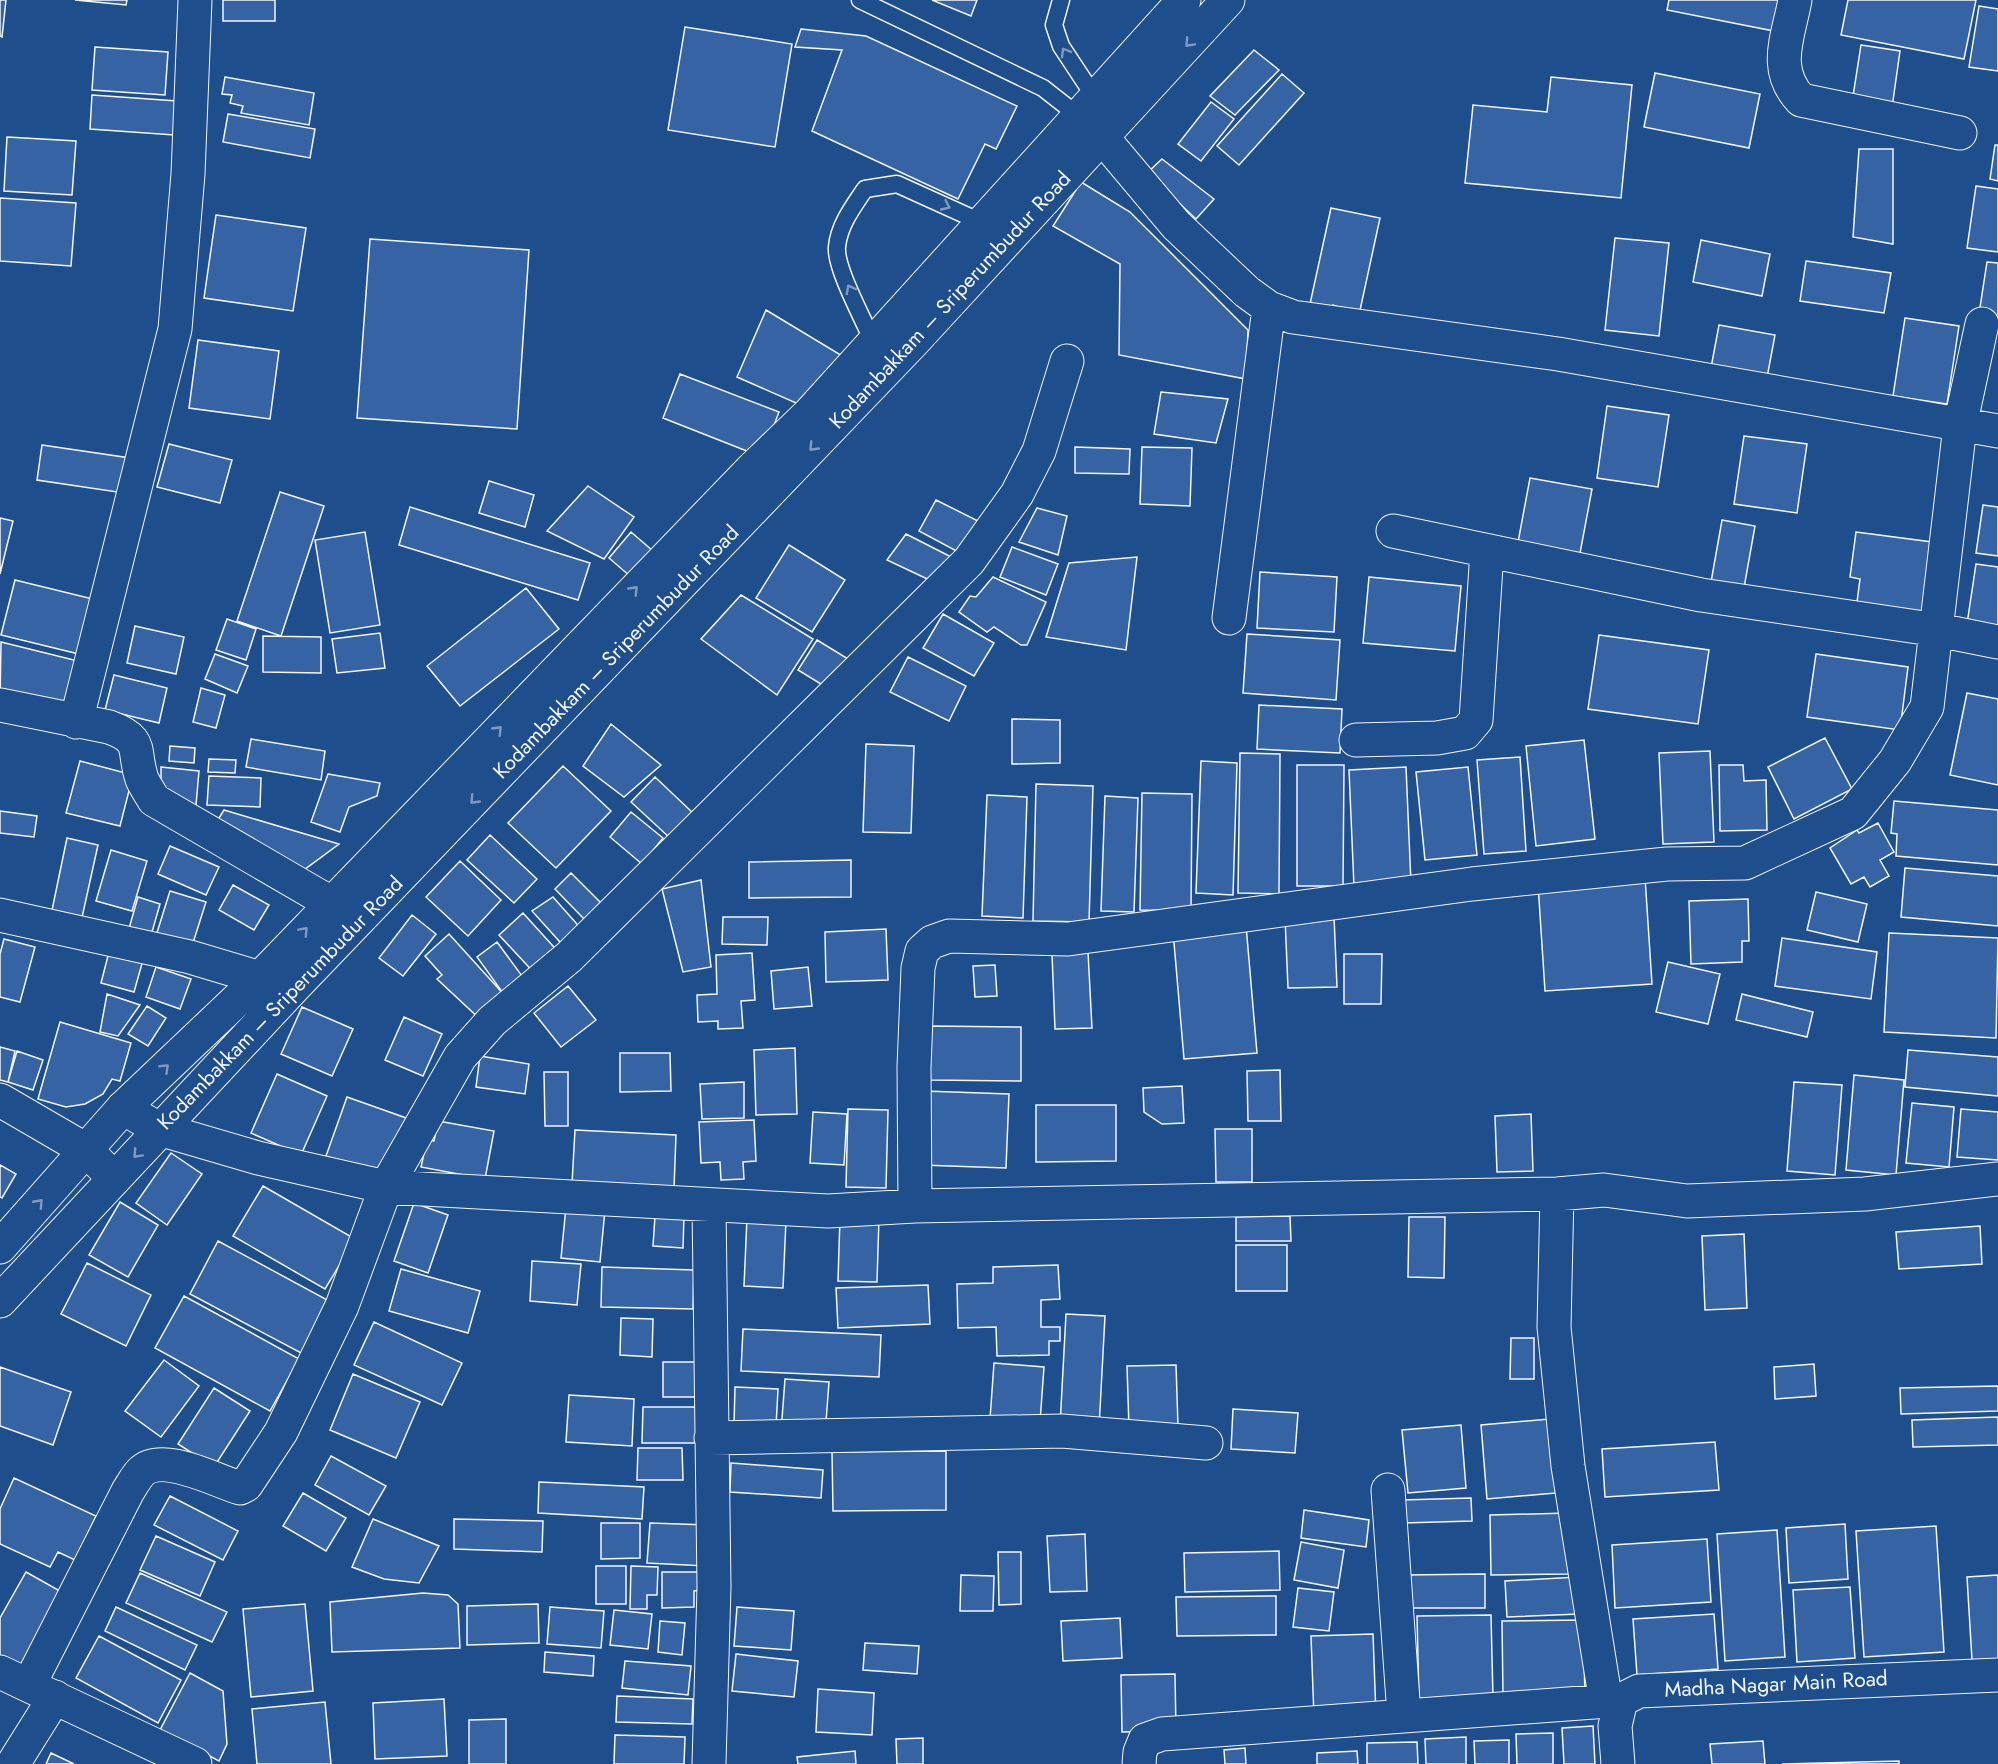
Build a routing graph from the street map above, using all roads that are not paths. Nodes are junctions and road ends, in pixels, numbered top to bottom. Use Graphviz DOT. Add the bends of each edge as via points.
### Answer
graph roads {
  1 [pos="195,0"];
  2 [pos="860,0"];
  3 [pos="1061,0"];
  4 [pos="1184,0"];
  5 [pos="1228,0"];
  6 [pos="1795,0"];
  7 [pos="1093,118"];
  8 [pos="1960,133"];
  9 [pos="983,223"];
  10 [pos="1269,308"];
  11 [pos="1982,324"];
  12 [pos="873,342"];
  13 [pos="1067,362"];
  14 [pos="1960,426"];
  15 [pos="1998,430"];
  16 [pos="1393,531"];
  17 [pos="1487,551"];
  18 [pos="1228,618"];
  19 [pos="1938,630"];
  20 [pos="1998,642"];
  21 [pos="0,705"];
  22 [pos="76,722"];
  23 [pos="1356,740"];
  24 [pos="329,904"];
  25 [pos="0,915"];
  26 [pos="359,920"];
  27 [pos="260,978"];
  28 [pos="0,1100"];
  29 [pos="123,1108"];
  30 [pos="159,1129"];
  31 [pos="86,1150"];
  32 [pos="114,1178"];
  33 [pos="1998,1179"];
  34 [pos="386,1187"];
  35 [pos="1557,1194"];
  36 [pos="709,1205"];
  37 [pos="915,1206"];
  38 [pos="0,1247"];
  39 [pos="0,1301"];
  40 [pos="711,1438"];
  41 [pos="1206,1443"];
  42 [pos="1388,1490"];
  43 [pos="1998,1675"];
  44 [pos="28,1685"];
  45 [pos="1613,1701"];
  46 [pos="1404,1715"];
  47 [pos="13,1764"];
  48 [pos="195,1764"];
  49 [pos="709,1764"];
  50 [pos="1139,1764"];
  51 [pos="1618,1764"];
  1 -- 22 [label="street" via="188,174 175,329"];
  2 -- 7 [label="lane" via="1043,88"];
  7 -- 3 [label="lane, one-way" via="1054,25"];
  4 -- 7 [label="street, Kodambakkam – Sriperumbudur Road"];
  5 -- 7 [label="street, Kodambakkam – Sriperumbudur Road, one-way"];
  6 -- 8 [label="street" via="1784,75 1800,100"];
  7 -- 9 [label="street, Kodambakkam – Sriperumbudur Road"];
  7 -- 10 [label="street" via="1176,225 1246,292"];
  7 -- 26 [label="street, Kodambakkam – Sriperumbudur Road, one-way" via="913,342"];
  9 -- 12 [label="street, Kodambakkam – Sriperumbudur Road"];
  12 -- 9 [label="lane, one-way" via="844,278 837,248 845,218 865,189 897,184"];
  10 -- 14 [label="street" via="1293,317 1558,354"];
  10 -- 18 [label="street"];
  11 -- 14 [label="street"];
  24 -- 12 [label="street, Kodambakkam – Sriperumbudur Road, one-way" via="809,414"];
  13 -- 34 [label="street" via="1039,451 1017,494 969,561 569,957 492,1021 460,1057"];
  14 -- 15 [label="street"];
  14 -- 19 [label="street"];
  16 -- 17 [label="street"];
  17 -- 19 [label="street" via="1701,595"];
  17 -- 23 [label="street" via="1476,720 1465,733 1456,735"];
  19 -- 20 [label="street"];
  19 -- 37 [label="street" via="1928,707 1895,760 1853,813 1745,863 1667,864 1472,884 1068,939 949,936 933,942 922,951 918,968"];
  21 -- 22 [label="street"];
  22 -- 24 [label="street" via="124,732 136,743 142,778 154,800"];
  24 -- 26 [label="street"];
  27 -- 24 [label="street, Kodambakkam – Sriperumbudur Road, one-way"];
  25 -- 27 [label="street" via="190,957"];
  26 -- 30 [label="street, Kodambakkam – Sriperumbudur Road"];
  29 -- 27 [label="street, Kodambakkam – Sriperumbudur Road, one-way"];
  28 -- 31 [label="street"];
  29 -- 30 [label="street"];
  29 -- 31 [label="street, Kodambakkam – Sriperumbudur Road"];
  30 -- 32 [label="street, Kodambakkam – Sriperumbudur Road, one-way"];
  30 -- 34 [label="street" via="258,1158"];
  31 -- 32 [label="street"];
  38 -- 31 [label="street, Kodambakkam – Sriperumbudur Road, one-way"];
  32 -- 39 [label="street, Kodambakkam – Sriperumbudur Road"];
  33 -- 35 [label="street" via="1865,1194 1687,1201 1604,1190"];
  34 -- 36 [label="street"];
  34 -- 44 [label="street" via="342,1306 281,1432 252,1477 240,1488 179,1466 157,1464 142,1470"];
  35 -- 37 [label="street"];
  35 -- 45 [label="street" via="1554,1327 1568,1466"];
  36 -- 37 [label="street" via="828,1211"];
  36 -- 40 [label="street"];
  40 -- 41 [label="street" via="1062,1431"];
  40 -- 49 [label="street" via="714,1587"];
  42 -- 46 [label="street"];
  43 -- 45 [label="street, Madha Nagar Main Road" via="1665,1689 1639,1691"];
  44 -- 47 [label="street"];
  44 -- 48 [label="street"];
  45 -- 46 [label="street, Madha Nagar Main Road"];
  45 -- 51 [label="street"];
  46 -- 50 [label="street, Madha Nagar Main Road" via="1162,1734 1145,1740"];
}
